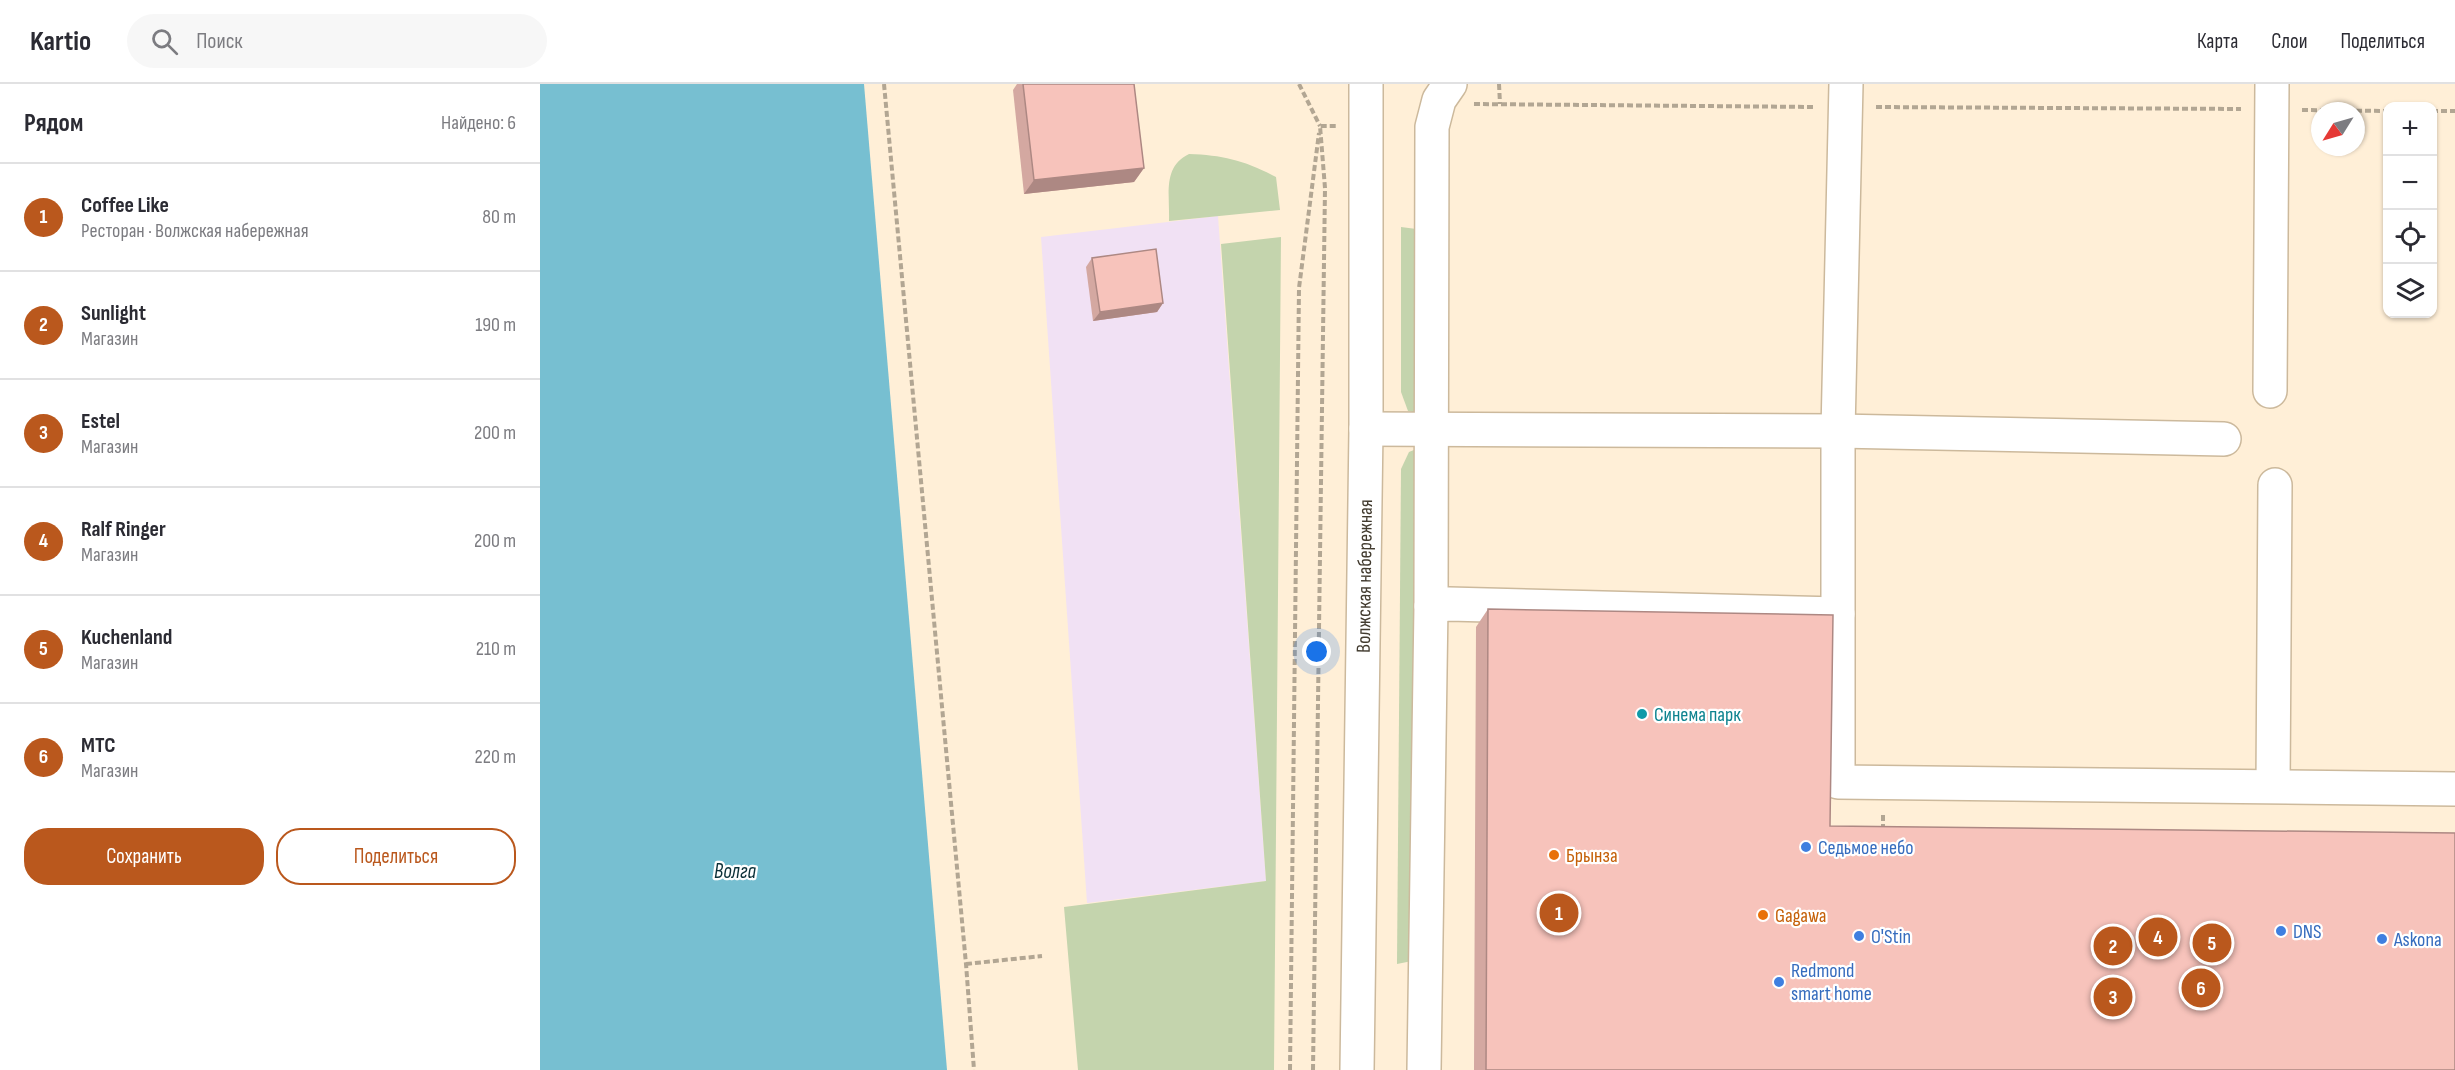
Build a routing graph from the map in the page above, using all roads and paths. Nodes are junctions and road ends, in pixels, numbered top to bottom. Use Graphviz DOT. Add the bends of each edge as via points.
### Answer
graph roads {
  1 [pos="884,84"];
  2 [pos="1299,84"];
  3 [pos="1366,84"];
  4 [pos="1499,84"];
  5 [pos="1460,94"];
  6 [pos="1845,95"];
  7 [pos="2272,97"];
  8 [pos="1500,104"];
  9 [pos="2383,110"];
  10 [pos="2437,111"];
  11 [pos="2455,111"];
  12 [pos="1320,126"];
  13 [pos="2270,391"];
  14 [pos="1366,429"];
  15 [pos="1430,430"];
  16 [pos="1838,431"];
  17 [pos="2224,439"];
  18 [pos="2275,485"];
  19 [pos="1431,606"];
  20 [pos="1838,614"];
  21 [pos="2273,786"];
  22 [pos="2455,789"];
  23 [pos="1042,956"];
  24 [pos="966,964"];
  25 [pos="974,1070"];
  26 [pos="1290,1070"];
  27 [pos="1313,1070"];
  28 [pos="1357,1070"];
  29 [pos="1424,1070"];
  1 -- 24 [label="path"];
  2 -- 12 [label="path"];
  3 -- 14 [label="street, Волжская набережная"];
  4 -- 8 [label="path"];
  5 -- 8 [label="path"];
  5 -- 15 [label="street" via="1439,100 1432,127"];
  6 -- 7 [label="path"];
  6 -- 8 [label="path"];
  6 -- 16 [label="street"];
  7 -- 9 [label="path"];
  7 -- 13 [label="street"];
  10 -- 11 [label="path"];
  12 -- 26 [label="path" via="1299,288"];
  12 -- 27 [label="path" via="1325,188"];
  14 -- 15 [label="street"];
  14 -- 28 [label="street, Волжская набережная"];
  15 -- 16 [label="street"];
  15 -- 19 [label="street"];
  16 -- 17 [label="street"];
  16 -- 20 [label="street"];
  18 -- 21 [label="street"];
  19 -- 20 [label="street"];
  19 -- 29 [label="street"];
  20 -- 21 [label="street" via="1838,782"];
  21 -- 22 [label="street"];
  23 -- 24 [label="path"];
  24 -- 25 [label="path"];
}
